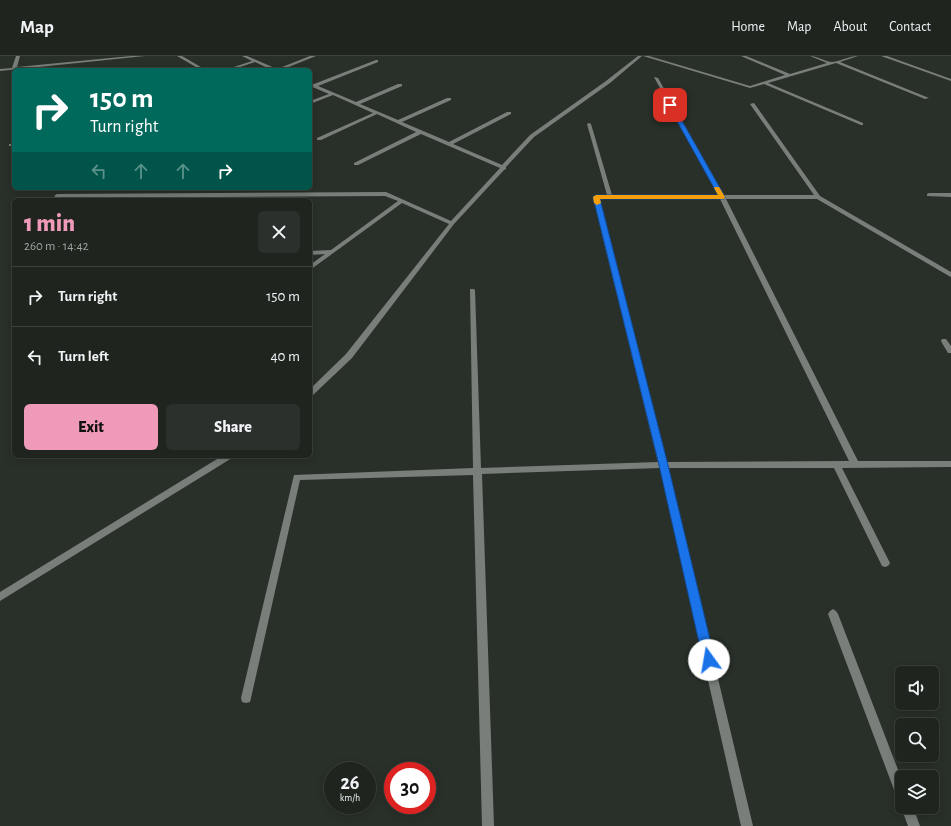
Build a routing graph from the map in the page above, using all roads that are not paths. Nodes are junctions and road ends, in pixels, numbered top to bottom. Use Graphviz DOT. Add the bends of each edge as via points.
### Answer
graph roads {
  1 [pos="18,56"];
  2 [pos="90,56"];
  3 [pos="144,56"];
  4 [pos="178,56"];
  5 [pos="244,56"];
  6 [pos="314,56"];
  7 [pos="640,56"];
  8 [pos="645,56"];
  9 [pos="743,56"];
  10 [pos="812,56"];
  11 [pos="856,56"];
  12 [pos="883,56"];
  13 [pos="254,61"];
  14 [pos="376,61"];
  15 [pos="89,62"];
  16 [pos="834,63"];
  17 [pos="14,68"];
  18 [pos="25,68"];
  19 [pos="200,68"];
  20 [pos="233,68"];
  21 [pos="272,68"];
  22 [pos="282,68"];
  23 [pos="12,69"];
  24 [pos="0,70"];
  25 [pos="788,75"];
  26 [pos="656,78"];
  27 [pos="951,80"];
  28 [pos="764,83"];
  29 [pos="400,84"];
  30 [pos="312,85"];
  31 [pos="332,94"];
  32 [pos="927,98"];
  33 [pos="449,99"];
  34 [pos="312,102"];
  35 [pos="356,104"];
  36 [pos="752,104"];
  37 [pos="376,113"];
  38 [pos="509,113"];
  39 [pos="398,122"];
  40 [pos="588,124"];
  41 [pos="861,124"];
  42 [pos="420,132"];
  43 [pos="319,139"];
  44 [pos="450,144"];
  45 [pos="356,164"];
  46 [pos="504,168"];
  47 [pos="228,190"];
  48 [pos="226,195"];
  49 [pos="929,195"];
  50 [pos="951,195"];
  51 [pos="57,196"];
  52 [pos="610,197"];
  53 [pos="722,197"];
  54 [pos="818,197"];
  55 [pos="402,201"];
  56 [pos="452,223"];
  57 [pos="331,252"];
  58 [pos="312,253"];
  59 [pos="312,266"];
  60 [pos="951,275"];
  61 [pos="472,290"];
  62 [pos="944,341"];
  63 [pos="951,351"];
  64 [pos="312,391"];
  65 [pos="226,458"];
  66 [pos="837,464"];
  67 [pos="855,464"];
  68 [pos="951,464"];
  69 [pos="663,465"];
  70 [pos="477,471"];
  71 [pos="885,563"];
  72 [pos="0,597"];
  73 [pos="833,614"];
  74 [pos="246,698"];
  75 [pos="895,777"];
  76 [pos="910,814"];
  77 [pos="488,826"];
  78 [pos="747,826"];
  79 [pos="914,826"];
  1 -- 17 [label="street"];
  2 -- 15 [label="street"];
  3 -- 15 [label="street"];
  4 -- 19 [label="street"];
  5 -- 13 [label="street"];
  6 -- 22 [label="street"];
  7 -- 46 [label="street" via="532,136"];
  8 -- 28 [label="street" via="750,87"];
  9 -- 25 [label="street"];
  10 -- 16 [label="street"];
  11 -- 16 [label="street"];
  12 -- 27 [label="street"];
  13 -- 20 [label="street"];
  13 -- 21 [label="street"];
  14 -- 30 [label="street"];
  15 -- 18 [label="street"];
  16 -- 25 [label="street"];
  16 -- 32 [label="street"];
  23 -- 24 [label="street"];
  25 -- 28 [label="street"];
  26 -- 53 [label="street"];
  28 -- 41 [label="street"];
  29 -- 35 [label="street"];
  30 -- 31 [label="street"];
  31 -- 34 [label="street"];
  31 -- 35 [label="street"];
  33 -- 39 [label="street"];
  35 -- 37 [label="street"];
  36 -- 54 [label="street"];
  37 -- 39 [label="street"];
  37 -- 43 [label="street"];
  38 -- 44 [label="street"];
  39 -- 42 [label="street"];
  40 -- 52 [label="street"];
  42 -- 44 [label="street"];
  42 -- 45 [label="street"];
  44 -- 46 [label="street"];
  46 -- 56 [label="street"];
  47 -- 48 [label="street"];
  48 -- 51 [label="street"];
  48 -- 55 [label="street" via="386,194"];
  49 -- 50 [label="street"];
  52 -- 53 [label="street"];
  52 -- 69 [label="street" via="596,197"];
  53 -- 54 [label="street"];
  53 -- 67 [label="street"];
  54 -- 60 [label="street"];
  55 -- 56 [label="street"];
  55 -- 57 [label="street"];
  56 -- 64 [label="street" via="349,356"];
  57 -- 58 [label="street"];
  57 -- 59 [label="street"];
  61 -- 70 [label="street"];
  62 -- 63 [label="street"];
  65 -- 72 [label="street"];
  66 -- 67 [label="street"];
  66 -- 69 [label="street"];
  66 -- 71 [label="street"];
  67 -- 68 [label="street"];
  69 -- 70 [label="street"];
  69 -- 78 [label="street"];
  70 -- 74 [label="street" via="297,477"];
  70 -- 77 [label="street"];
  73 -- 75 [label="street"];
  76 -- 79 [label="street"];
}
